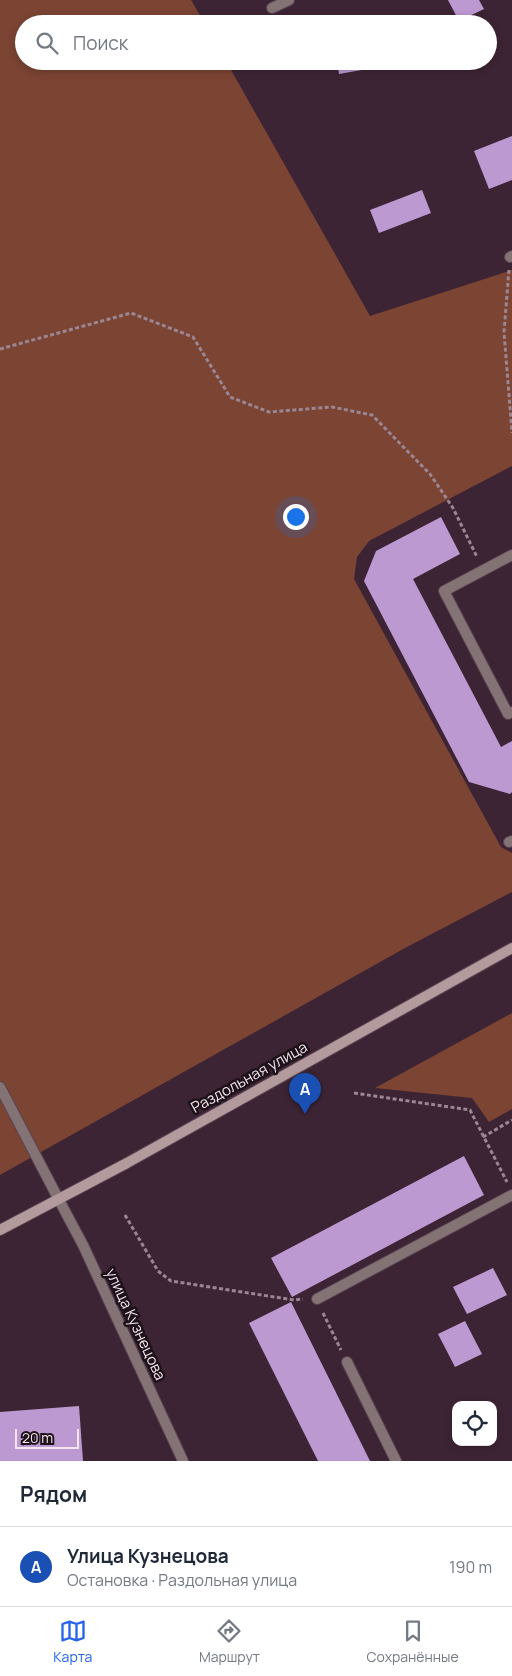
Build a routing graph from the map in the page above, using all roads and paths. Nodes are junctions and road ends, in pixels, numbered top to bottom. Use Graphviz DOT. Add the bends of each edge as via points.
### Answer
graph roads {
  1 [pos="289,0"];
  2 [pos="272,8"];
  3 [pos="511,257"];
  4 [pos="0,349"];
  5 [pos="512,433"];
  6 [pos="512,555"];
  7 [pos="484,570"];
  8 [pos="512,712"];
  9 [pos="512,948"];
  10 [pos="0,1087"];
  11 [pos="354,1093"];
  12 [pos="512,1120"];
  13 [pos="484,1136"];
  14 [pos="508,1184"];
  15 [pos="512,1195"];
  16 [pos="59,1200"];
  17 [pos="125,1215"];
  18 [pos="0,1230"];
  19 [pos="317,1299"];
  20 [pos="346,1362"];
  21 [pos="183,1461"];
  22 [pos="396,1461"];
  1 -- 2 [label="street"];
  3 -- 5 [label="path" via="504,332"];
  4 -- 7 [label="path" via="131,312 193,337 230,397 269,412 332,407 372,415 430,474 453,508"];
  6 -- 7 [label="street"];
  7 -- 8 [label="street" via="444,591 508,714"];
  9 -- 16 [label="main road, Раздольная улица"];
  10 -- 16 [label="street, улица Кузнецова"];
  11 -- 13 [label="path" via="470,1110"];
  12 -- 13 [label="path"];
  13 -- 14 [label="path"];
  15 -- 19 [label="street"];
  16 -- 18 [label="main road, Раздольная улица"];
  16 -- 21 [label="street, улица Кузнецова"];
  17 -- 19 [label="path" via="158,1271 171,1281 294,1300"];
  19 -- 20 [label="path"];
  20 -- 22 [label="street"];
}
